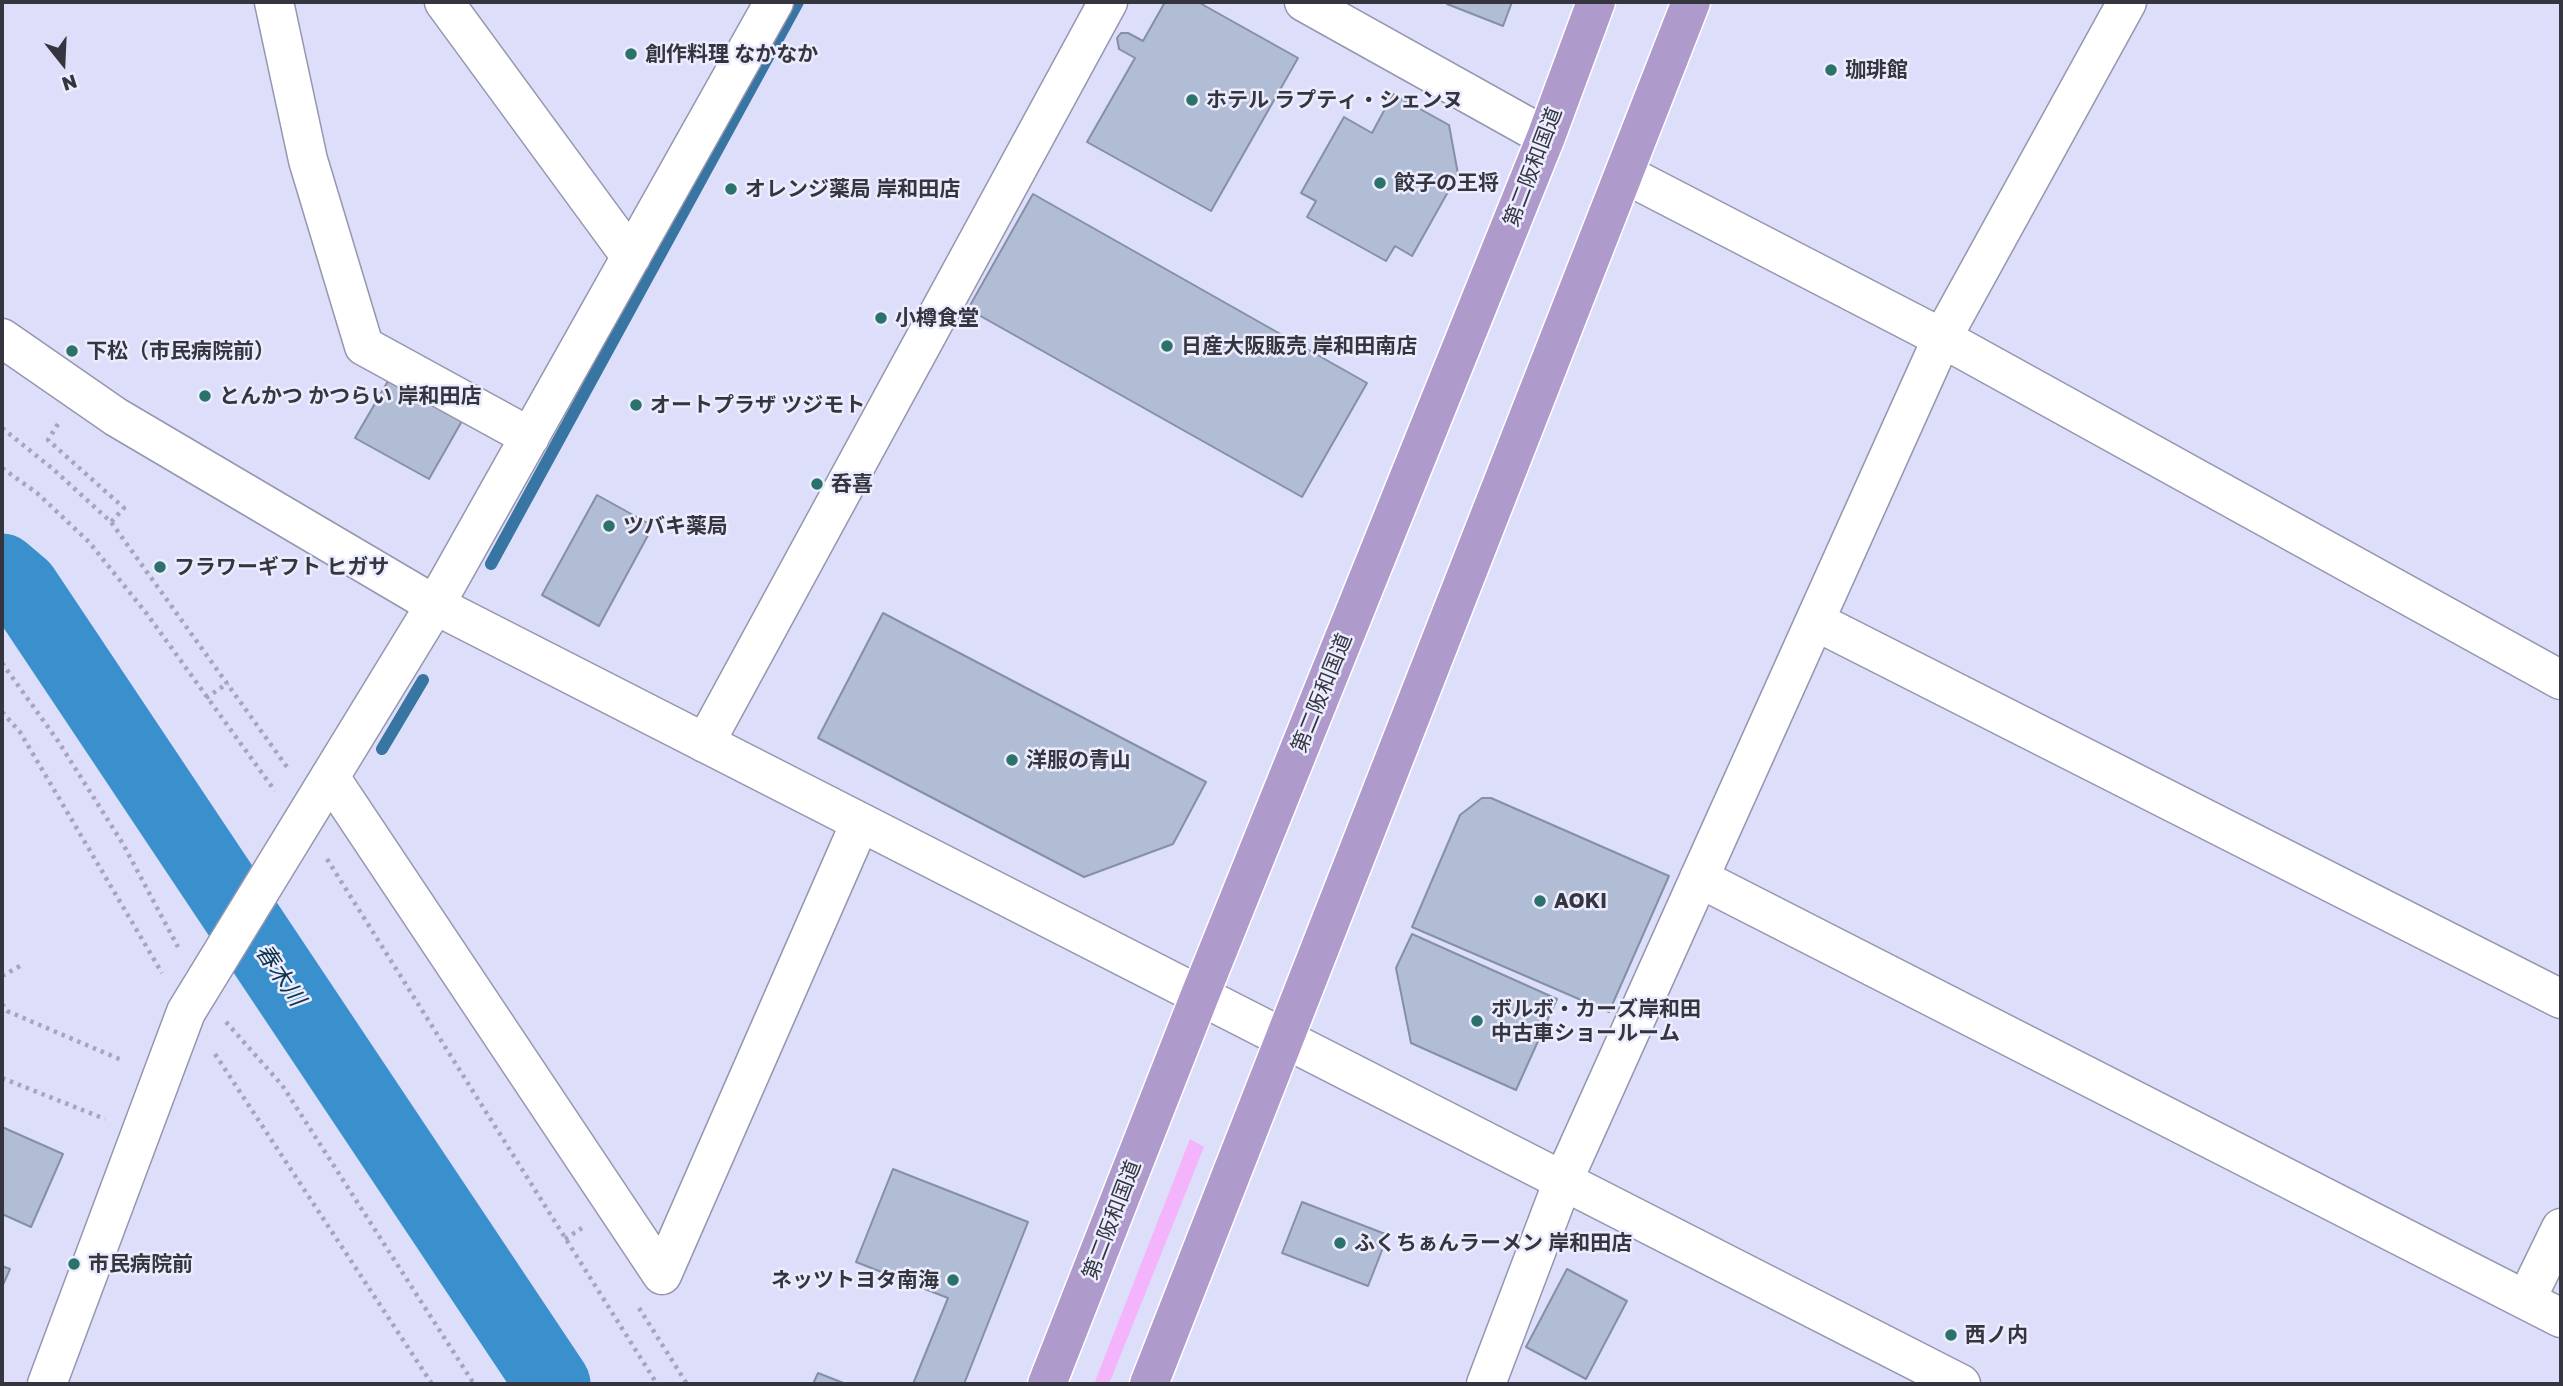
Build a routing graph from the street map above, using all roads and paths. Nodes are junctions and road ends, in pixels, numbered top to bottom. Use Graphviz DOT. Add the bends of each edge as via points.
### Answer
graph roads {
  1 [pos="274,2"];
  2 [pos="444,2"];
  3 [pos="774,2"];
  4 [pos="1108,2"];
  5 [pos="1304,2"];
  6 [pos="1595,2"];
  7 [pos="1691,2"];
  8 [pos="2127,2"];
  9 [pos="1546,137"];
  10 [pos="1625,174"];
  11 [pos="631,257"];
  12 [pos="2,338"];
  13 [pos="1942,338"];
  14 [pos="61,420"];
  15 [pos="530,437"];
  16 [pos="2,468"];
  17 [pos="111,522"];
  18 [pos="435,606"];
  19 [pos="1815,621"];
  20 [pos="2,663"];
  21 [pos="2561,680"];
  22 [pos="228,683"];
  23 [pos="205,698"];
  24 [pos="705,743"];
  25 [pos="330,777"];
  26 [pos="860,823"];
  27 [pos="297,831"];
  28 [pos="1699,877"];
  29 [pos="20,966"];
  30 [pos="2,976"];
  31 [pos="205,981"];
  32 [pos="1200,995"];
  33 [pos="2561,999"];
  34 [pos="2,1004"];
  35 [pos="1282,1038"];
  36 [pos="126,1062"];
  37 [pos="2,1078"];
  38 [pos="116,1124"];
  39 [pos="1563,1181"];
  40 [pos="586,1226"];
  41 [pos="2561,1228"];
  42 [pos="565,1239"];
  43 [pos="2526,1300"];
  44 [pos="2561,1318"];
  45 [pos="47,1384"];
  46 [pos="474,1384"];
  47 [pos="657,1384"];
  48 [pos="1047,1384"];
  49 [pos="1149,1384"];
  50 [pos="1486,1384"];
  51 [pos="1961,1384"];
  1 -- 15 [label="street" via="308,160 364,346"];
  2 -- 11 [label="street"];
  3 -- 11 [label="street"];
  4 -- 24 [label="street"];
  5 -- 9 [label="street"];
  6 -- 9 [label="highway, 第二阪和国道"];
  7 -- 10 [label="highway"];
  8 -- 13 [label="street"];
  9 -- 32 [label="highway, 第二阪和国道"];
  10 -- 13 [label="street"];
  10 -- 35 [label="highway"];
  11 -- 15 [label="street"];
  12 -- 18 [label="street" via="116,417"];
  13 -- 19 [label="street"];
  13 -- 21 [label="street"];
  14 -- 17 [label="path" via="48,440 124,508"];
  15 -- 18 [label="street"];
  16 -- 23 [label="path" via="37,493 89,542 147,614"];
  18 -- 24 [label="street"];
  18 -- 25 [label="street"];
  19 -- 28 [label="street"];
  19 -- 33 [label="street"];
  20 -- 31 [label="path" via="123,844 184,960"];
  22 -- 23 [label="path"];
  23 -- 27 [label="path" via="272,788"];
  24 -- 26 [label="street"];
  25 -- 26 [label="street" via="662,1275"];
  25 -- 27 [label="street"];
  26 -- 32 [label="street"];
  27 -- 31 [label="street"];
  27 -- 42 [label="path"];
  28 -- 39 [label="street"];
  28 -- 43 [label="street"];
  29 -- 30 [label="path"];
  31 -- 45 [label="street" via="186,1012"];
  31 -- 46 [label="path" via="225,1020 282,1085"];
  32 -- 35 [label="street"];
  32 -- 48 [label="highway, 第二阪和国道"];
  34 -- 36 [label="path" via="7,1011"];
  35 -- 39 [label="street"];
  35 -- 49 [label="highway"];
  37 -- 38 [label="path"];
  39 -- 50 [label="street"];
  39 -- 51 [label="street"];
  40 -- 42 [label="path"];
  41 -- 43 [label="street"];
  42 -- 47 [label="path"];
  43 -- 44 [label="street"];
}
